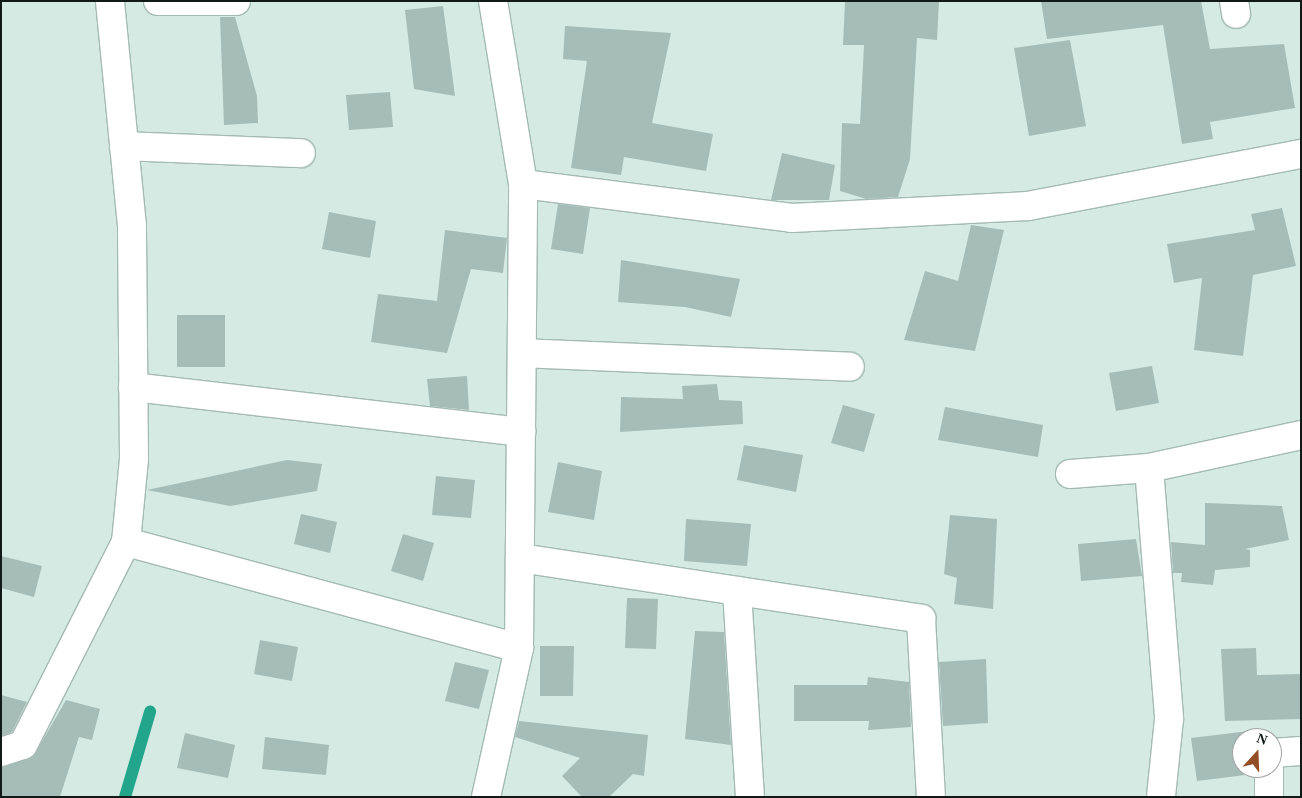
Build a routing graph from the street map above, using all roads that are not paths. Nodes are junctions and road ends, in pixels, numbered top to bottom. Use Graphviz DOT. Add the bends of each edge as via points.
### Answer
graph roads {
  1 [pos="110,1"];
  2 [pos="158,1"];
  3 [pos="236,1"];
  4 [pos="493,1"];
  5 [pos="124,146"];
  6 [pos="301,153"];
  7 [pos="1301,154"];
  8 [pos="523,184"];
  9 [pos="522,353"];
  10 [pos="850,367"];
  11 [pos="133,387"];
  12 [pos="521,432"];
  13 [pos="1301,435"];
  14 [pos="1149,468"];
  15 [pos="1070,474"];
  16 [pos="126,542"];
  17 [pos="520,558"];
  18 [pos="737,591"];
  19 [pos="519,648"];
  20 [pos="1301,751"];
  21 [pos="1,752"];
  22 [pos="1282,752"];
  23 [pos="1269,778"];
  24 [pos="486,797"];
  25 [pos="750,797"];
  26 [pos="931,797"];
  27 [pos="1161,797"];
  28 [pos="1269,797"];
  1 -- 5 [label="street"];
  2 -- 3 [label="street"];
  4 -- 8 [label="street"];
  5 -- 6 [label="street"];
  5 -- 11 [label="street" via="132,226"];
  7 -- 8 [label="street" via="1028,206 792,218"];
  8 -- 9 [label="street"];
  9 -- 10 [label="street"];
  9 -- 12 [label="street"];
  11 -- 12 [label="street"];
  11 -- 16 [label="street" via="134,459"];
  12 -- 17 [label="street"];
  13 -- 14 [label="street"];
  14 -- 15 [label="street"];
  14 -- 27 [label="street" via="1169,719"];
  16 -- 19 [label="street"];
  16 -- 21 [label="street" via="23,745"];
  17 -- 18 [label="street"];
  17 -- 19 [label="street"];
  18 -- 25 [label="street"];
  18 -- 26 [label="street" via="921,618"];
  19 -- 24 [label="street"];
  20 -- 22 [label="street"];
  23 -- 28 [label="street"];
}
